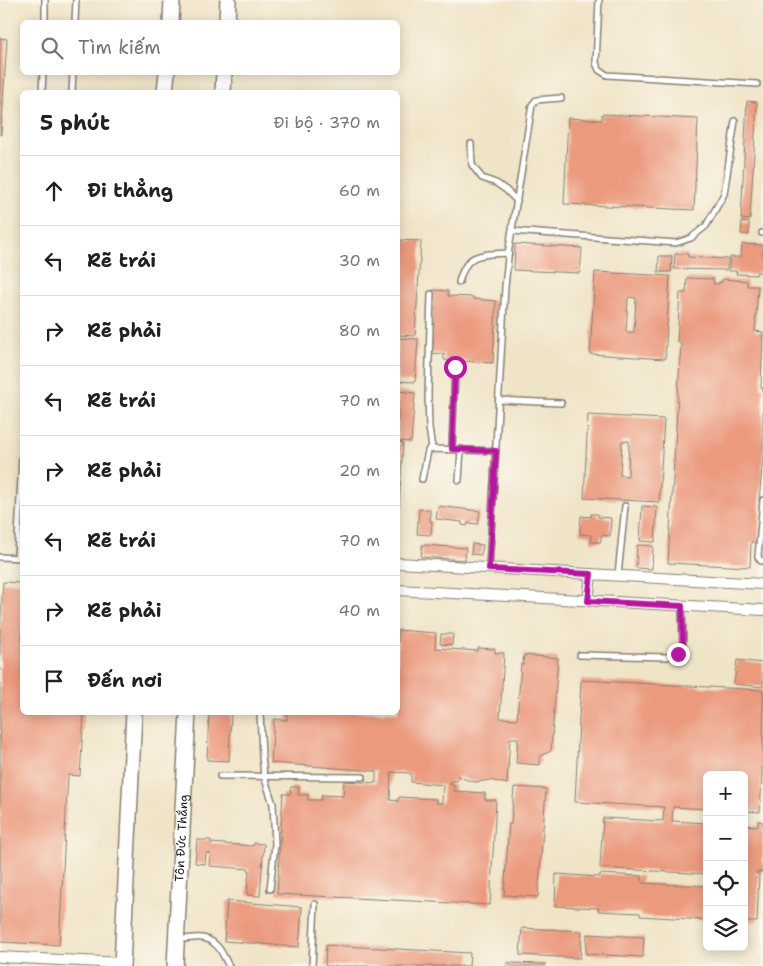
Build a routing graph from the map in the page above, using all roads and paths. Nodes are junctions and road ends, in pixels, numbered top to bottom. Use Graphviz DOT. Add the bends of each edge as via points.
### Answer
graph roads {
  1 [pos="45,0"];
  2 [pos="76,0"];
  3 [pos="172,0"];
  4 [pos="228,0"];
  5 [pos="599,0"];
  6 [pos="45,20"];
  7 [pos="75,20"];
  8 [pos="170,20"];
  9 [pos="227,20"];
  10 [pos="43,75"];
  11 [pos="73,75"];
  12 [pos="167,75"];
  13 [pos="224,75"];
  14 [pos="757,84"];
  15 [pos="42,90"];
  16 [pos="72,90"];
  17 [pos="165,90"];
  18 [pos="222,90"];
  19 [pos="561,98"];
  20 [pos="735,121"];
  21 [pos="471,144"];
  22 [pos="517,201"];
  23 [pos="512,231"];
  24 [pos="509,253"];
  25 [pos="459,282"];
  26 [pos="430,294"];
  27 [pos="455,367"];
  28 [pos="499,400"];
  29 [pos="561,403"];
  30 [pos="432,448"];
  31 [pos="452,449"];
  32 [pos="461,449"];
  33 [pos="496,451"];
  34 [pos="422,479"];
  35 [pos="459,480"];
  36 [pos="763,500"];
  37 [pos="625,506"];
  38 [pos="0,557"];
  39 [pos="20,558"];
  40 [pos="763,561"];
  41 [pos="400,563"];
  42 [pos="489,569"];
  43 [pos="591,574"];
  44 [pos="618,576"];
  45 [pos="763,584"];
  46 [pos="400,590"];
  47 [pos="588,601"];
  48 [pos="682,606"];
  49 [pos="763,610"];
  50 [pos="580,655"];
  51 [pos="134,715"];
  52 [pos="188,715"];
  53 [pos="260,715"];
  54 [pos="220,776"];
  55 [pos="264,776"];
  56 [pos="363,777"];
  57 [pos="270,888"];
  58 [pos="315,904"];
  59 [pos="177,940"];
  60 [pos="223,956"];
  61 [pos="0,957"];
  62 [pos="122,964"];
  63 [pos="176,966"];
  64 [pos="223,966"];
  65 [pos="229,966"];
  66 [pos="312,966"];
  1 -- 6 [label="lane"];
  2 -- 7 [label="lane"];
  3 -- 8 [label="main road"];
  4 -- 9 [label="main road"];
  5 -- 14 [label="lane" via="596,63 599,70 607,74"];
  10 -- 15 [label="lane"];
  11 -- 16 [label="lane"];
  12 -- 17 [label="main road"];
  13 -- 18 [label="main road"];
  19 -- 22 [label="lane" via="536,100 532,105"];
  20 -- 23 [label="lane" via="724,194 706,226 691,238 676,243"];
  21 -- 22 [label="lane" via="472,165 482,178 496,183"];
  22 -- 23 [label="lane"];
  23 -- 24 [label="lane"];
  24 -- 25 [label="lane" via="479,255 469,261"];
  24 -- 28 [label="lane"];
  26 -- 30 [label="lane" via="428,393"];
  27 -- 31 [label="lane"];
  28 -- 29 [label="lane"];
  28 -- 33 [label="lane"];
  30 -- 31 [label="lane"];
  30 -- 34 [label="lane" via="428,451"];
  31 -- 32 [label="lane"];
  32 -- 33 [label="lane"];
  32 -- 35 [label="lane"];
  33 -- 42 [label="lane"];
  36 -- 40 [label="lane" via="758,557"];
  37 -- 44 [label="lane"];
  38 -- 39 [label="lane"];
  41 -- 42 [label="street"];
  42 -- 43 [label="street"];
  43 -- 44 [label="street"];
  43 -- 47 [label="street"];
  44 -- 45 [label="street"];
  46 -- 47 [label="street"];
  47 -- 48 [label="street"];
  48 -- 49 [label="street"];
  48 -- 50 [label="lane" via="683,646 678,654 667,657"];
  51 -- 62 [label="main road"];
  52 -- 59 [label="main road, Tôn Đức Thắng"];
  53 -- 55 [label="lane"];
  54 -- 55 [label="lane"];
  55 -- 56 [label="lane"];
  55 -- 57 [label="lane" via="273,804"];
  58 -- 66 [label="lane"];
  59 -- 60 [label="lane" via="207,939"];
  59 -- 63 [label="main road, Tôn Đức Thắng"];
  60 -- 64 [label="lane"];
  60 -- 65 [label="lane"];
  61 -- 62 [label="street"];
}
